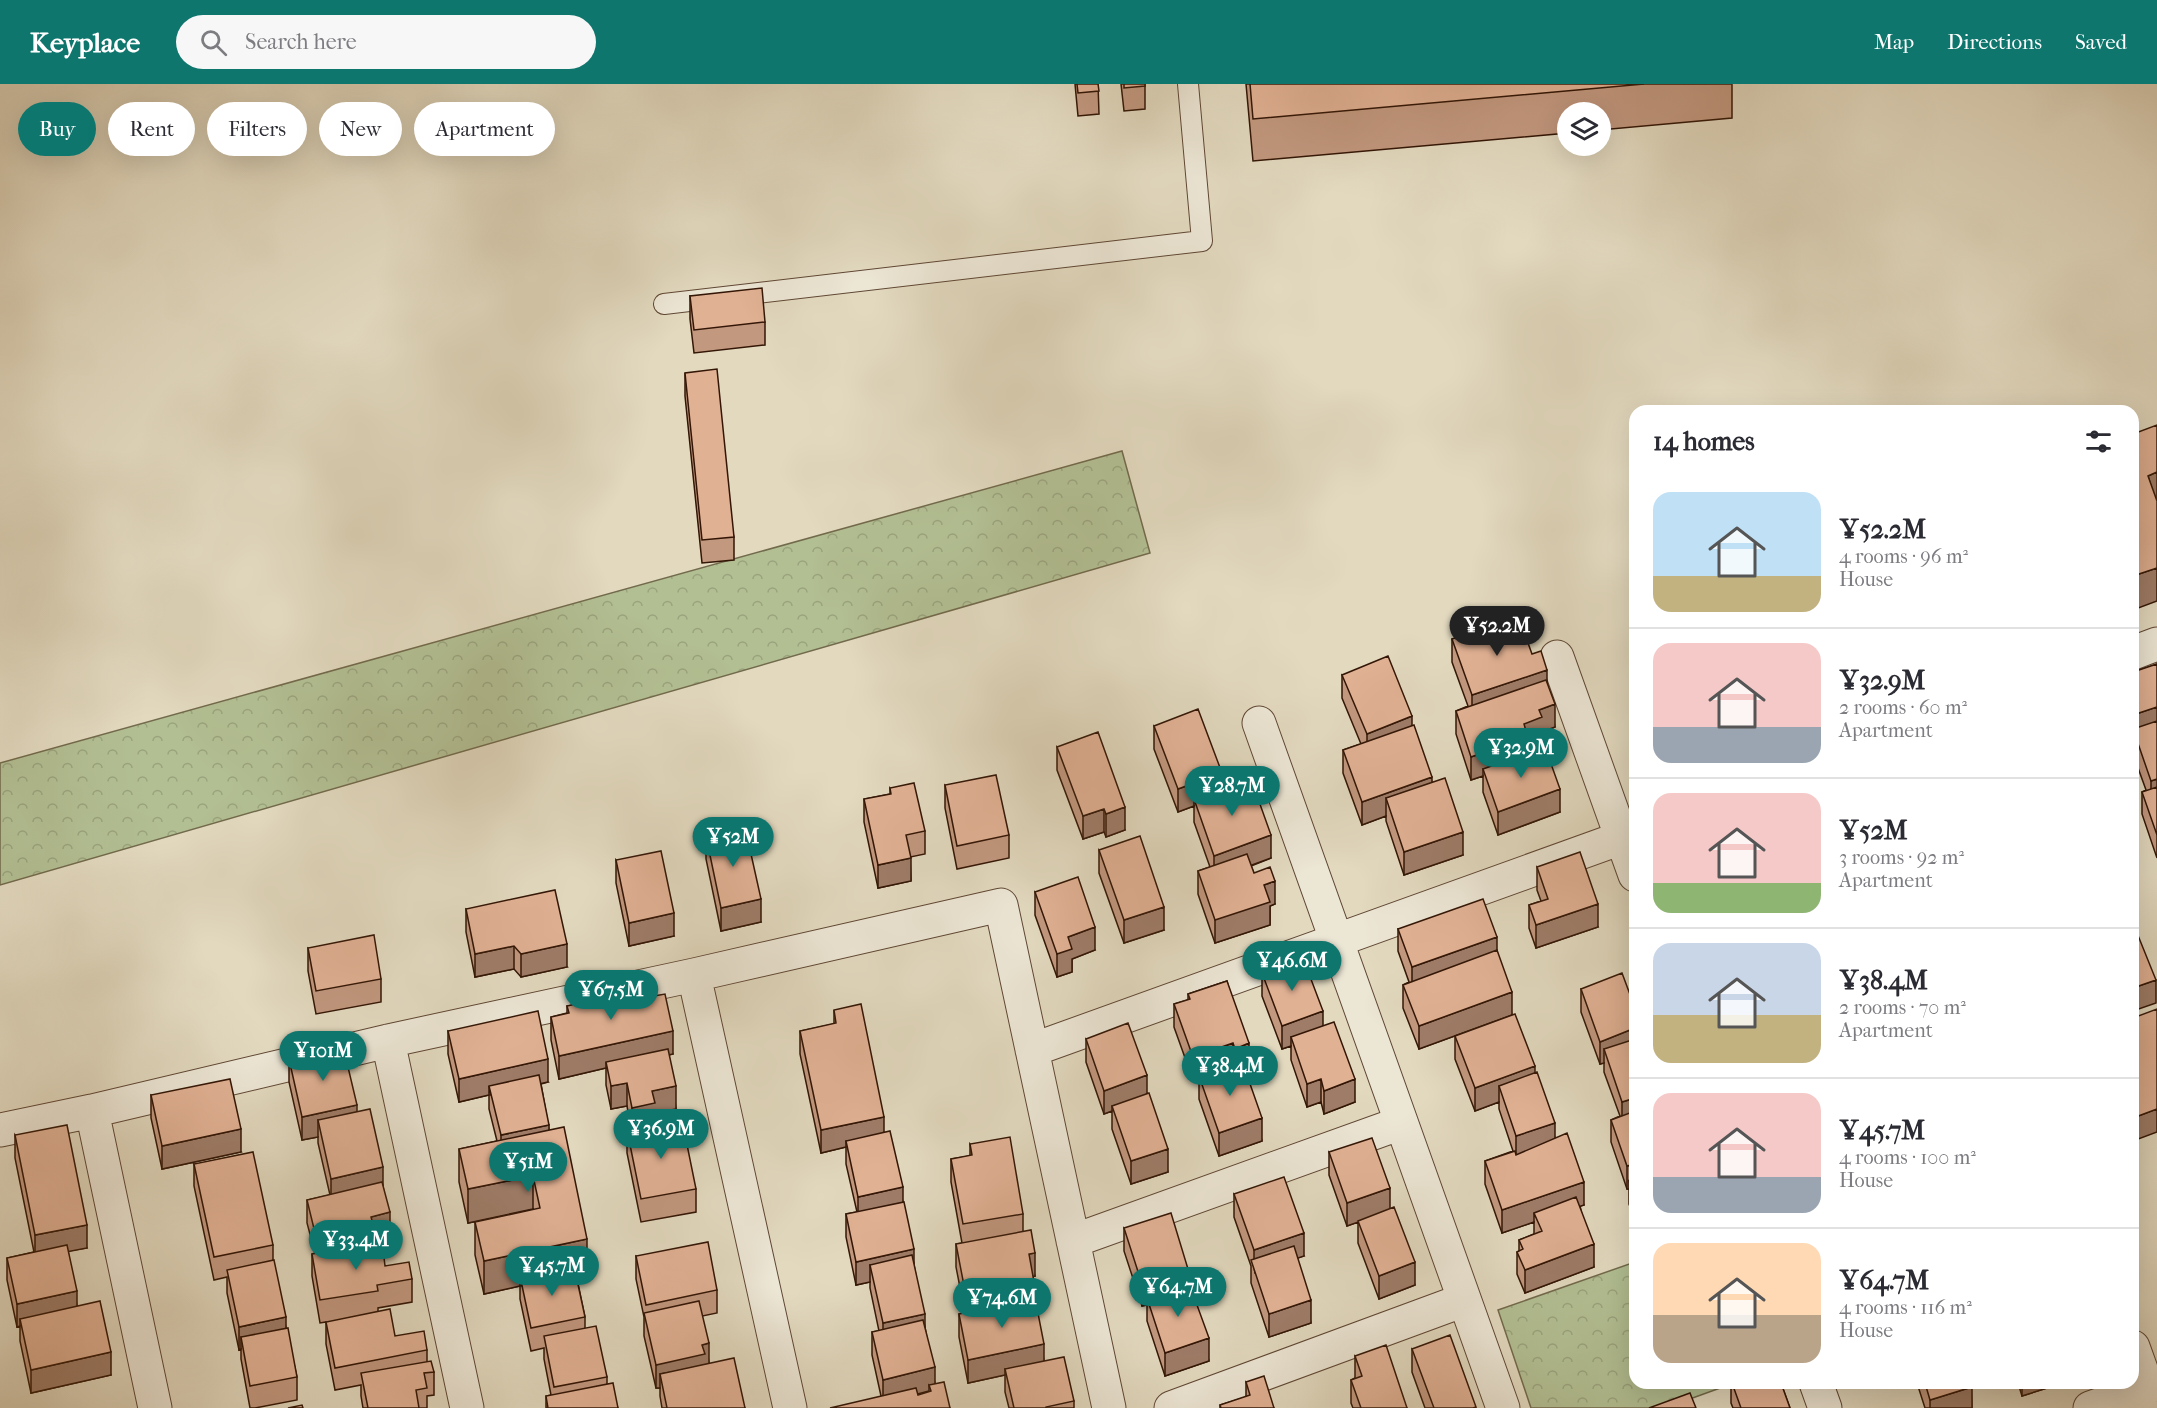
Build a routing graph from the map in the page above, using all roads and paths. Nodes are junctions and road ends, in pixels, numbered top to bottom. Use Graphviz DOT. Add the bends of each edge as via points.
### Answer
graph roads {
  1 [pos="1188,84"];
  2 [pos="664,304"];
  3 [pos="2157,644"];
  4 [pos="2139,651"];
  5 [pos="1557,657"];
  6 [pos="1259,723"];
  7 [pos="1628,835"];
  8 [pos="1336,940"];
  9 [pos="694,975"];
  10 [pos="388,1041"];
  11 [pos="1032,1050"];
  12 [pos="92,1112"];
  13 [pos="1401,1123"];
  14 [pos="0,1130"];
  15 [pos="1073,1241"];
  16 [pos="1464,1300"];
  17 [pos="2139,1361"];
  18 [pos="1818,1389"];
  19 [pos="2153,1393"];
  20 [pos="155,1408"];
  21 [pos="467,1408"];
  22 [pos="790,1408"];
  23 [pos="1109,1408"];
  24 [pos="1171,1408"];
  25 [pos="1503,1408"];
  26 [pos="1825,1408"];
  27 [pos="2090,1408"];
  1 -- 2 [label="lane" via="1202,241"];
  3 -- 4 [label="street"];
  5 -- 7 [label="street"];
  6 -- 8 [label="street"];
  7 -- 8 [label="street"];
  8 -- 11 [label="street"];
  8 -- 13 [label="street"];
  9 -- 10 [label="street"];
  9 -- 11 [label="street" via="1001,905"];
  9 -- 22 [label="street"];
  10 -- 12 [label="street"];
  10 -- 21 [label="street"];
  11 -- 15 [label="street"];
  12 -- 14 [label="street"];
  12 -- 20 [label="street"];
  13 -- 15 [label="street"];
  13 -- 16 [label="street"];
  15 -- 23 [label="street"];
  16 -- 24 [label="street"];
  16 -- 25 [label="street"];
  17 -- 19 [label="street"];
  18 -- 26 [label="street"];
  19 -- 27 [label="street"];
}
